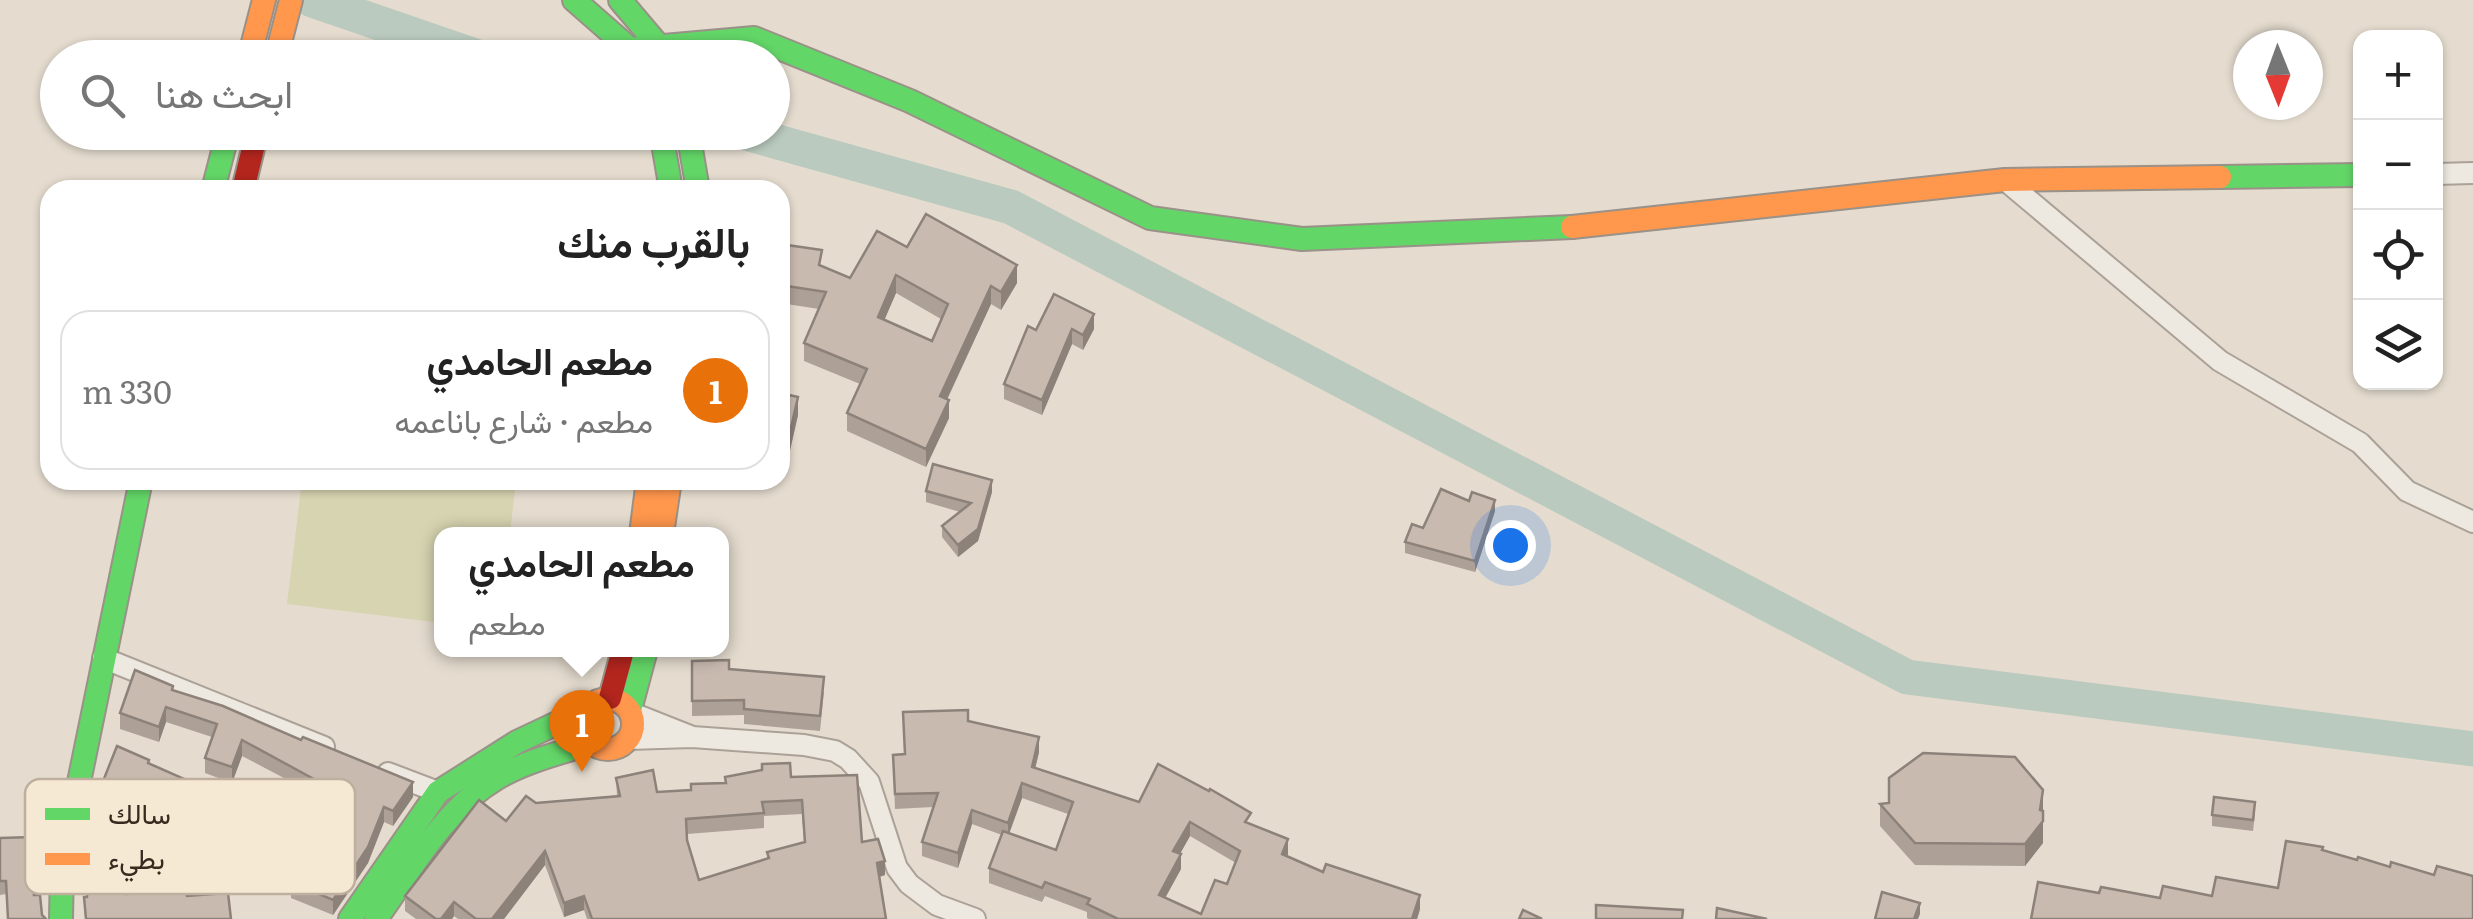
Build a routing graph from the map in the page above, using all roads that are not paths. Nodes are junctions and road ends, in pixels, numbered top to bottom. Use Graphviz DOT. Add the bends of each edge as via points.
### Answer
graph roads {
  1 [pos="574,0"];
  2 [pos="620,0"];
  3 [pos="263,5"];
  4 [pos="288,10"];
  5 [pos="253,40"];
  6 [pos="280,40"];
  7 [pos="617,40"];
  8 [pos="651,40"];
  9 [pos="790,52"];
  10 [pos="223,150"];
  11 [pos="252,150"];
  12 [pos="664,150"];
  13 [pos="691,150"];
  14 [pos="2473,173"];
  15 [pos="2443,174"];
  16 [pos="2353,175"];
  17 [pos="216,180"];
  18 [pos="245,180"];
  19 [pos="669,180"];
  20 [pos="696,180"];
  21 [pos="2006,180"];
  22 [pos="139,490"];
  23 [pos="154,490"];
  24 [pos="647,490"];
  25 [pos="669,490"];
  26 [pos="2473,522"];
  27 [pos="642,527"];
  28 [pos="663,527"];
  29 [pos="123,562"];
  30 [pos="622,657"];
  31 [pos="645,657"];
  32 [pos="104,658"];
  33 [pos="615,707"];
  34 [pos="692,737"];
  35 [pos="629,739"];
  36 [pos="592,743"];
  37 [pos="79,779"];
  38 [pos="438,792"];
  39 [pos="61,894"];
  40 [pos="60,919"];
  41 [pos="350,919"];
  42 [pos="376,919"];
  43 [pos="975,919"];
  1 -- 7 [label="main road"];
  2 -- 8 [label="main road"];
  3 -- 5 [label="main road"];
  4 -- 6 [label="main road"];
  9 -- 21 [label="main road" via="910,100 1150,218 1302,240 1599,226"];
  10 -- 17 [label="main road"];
  11 -- 18 [label="main road"];
  12 -- 19 [label="main road"];
  13 -- 20 [label="main road"];
  14 -- 15 [label="street"];
  16 -- 21 [label="main road"];
  21 -- 26 [label="street" via="2220,361 2360,444 2407,491"];
  22 -- 29 [label="main road"];
  23 -- 29 [label="main road"];
  24 -- 27 [label="main road"];
  25 -- 28 [label="main road"];
  29 -- 32 [label="main road"];
  30 -- 33 [label="main road"];
  31 -- 33 [label="main road" via="642,674"];
  32 -- 37 [label="main road"];
  32 -- 38 [label="street"];
  33 -- 34 [label="street"];
  33 -- 35 [label="main road" via="633,730"];
  33 -- 36 [label="main road" via="583,722"];
  33 -- 38 [label="main road" via="518,742"];
  34 -- 35 [label="street"];
  34 -- 43 [label="street" via="820,746 848,759 869,782 896,868 937,905"];
  35 -- 36 [label="main road" via="612,749"];
  36 -- 42 [label="main road" via="499,776 473,793"];
  38 -- 41 [label="main road"];
  39 -- 40 [label="main road"];
}
